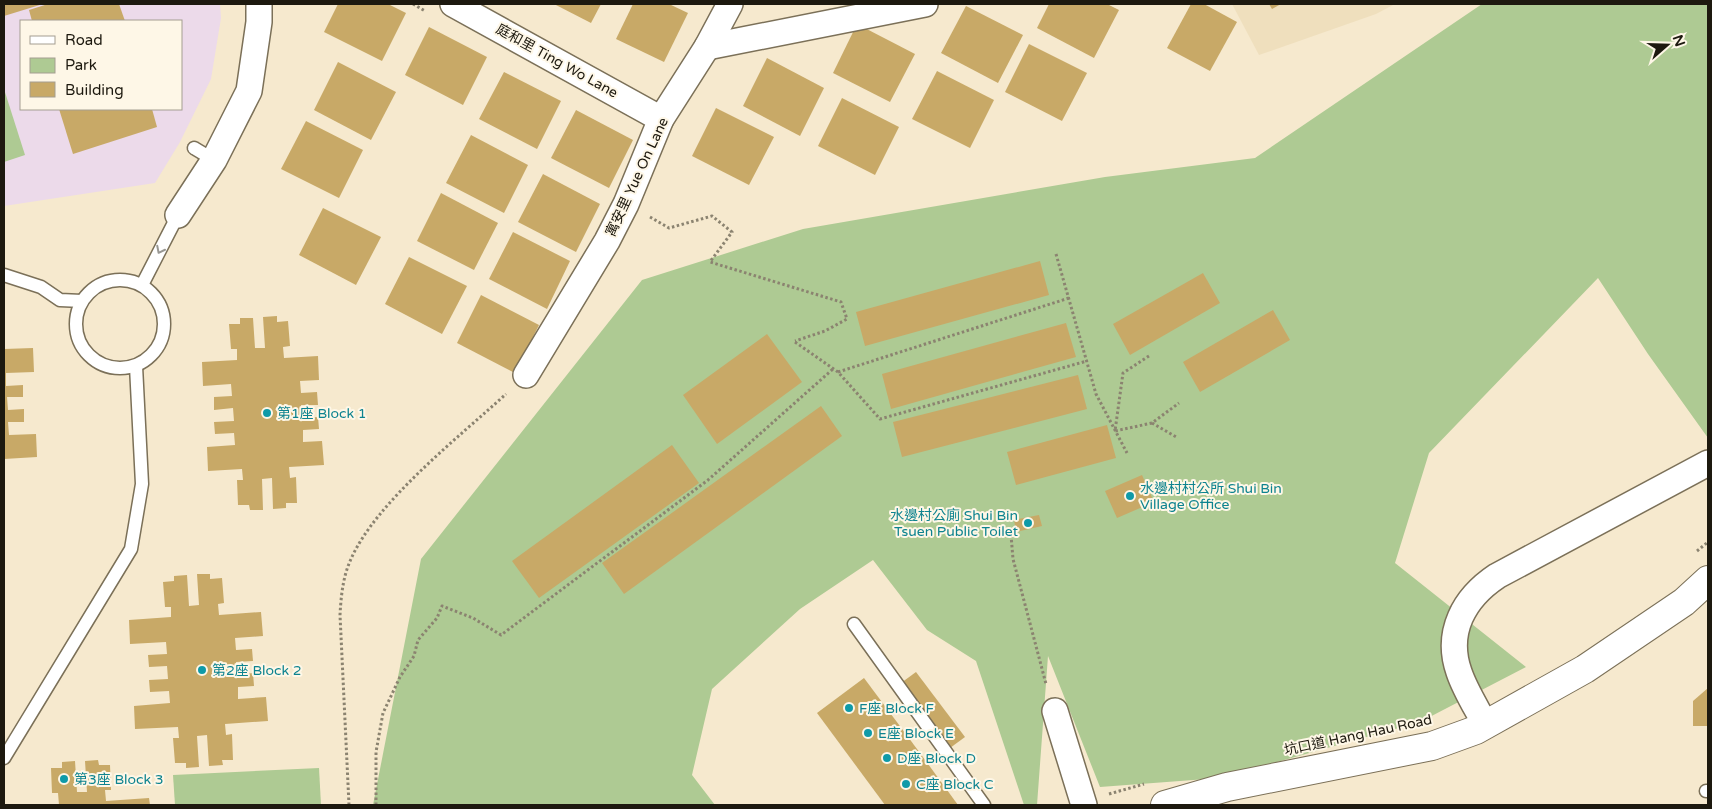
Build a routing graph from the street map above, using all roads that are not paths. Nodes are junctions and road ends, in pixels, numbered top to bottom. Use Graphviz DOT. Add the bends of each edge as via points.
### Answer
graph roads {
  1 [pos="259,4"];
  2 [pos="453,4"];
  3 [pos="730,4"];
  4 [pos="925,4"];
  5 [pos="707,48"];
  6 [pos="662,119"];
  7 [pos="178,215"];
  8 [pos="4,275"];
  9 [pos="142,285"];
  10 [pos="82,301"];
  11 [pos="136,366"];
  12 [pos="526,374"];
  13 [pos="1708,463"];
  14 [pos="1708,580"];
  15 [pos="1696,602"];
  16 [pos="854,624"];
  17 [pos="1055,711"];
  18 [pos="1485,724"];
  19 [pos="4,758"];
  20 [pos="984,805"];
  21 [pos="1084,805"];
  22 [pos="1165,805"];
  1 -- 7 [label="street" via="249,91 204,154"];
  2 -- 6 [label="street, 庭和里 Ting Wo Lane"];
  3 -- 5 [label="street, 寓安里 Yue On Lane"];
  4 -- 5 [label="street"];
  5 -- 6 [label="street, 寓安里 Yue On Lane"];
  6 -- 12 [label="street, 寓安里 Yue On Lane" via="607,241"];
  7 -- 9 [label="lane, one-way"];
  8 -- 10 [label="lane" via="41,287 60,300"];
  9 -- 10 [label="lane" via="115,279 90,290"];
  9 -- 11 [label="lane" via="162,306 164,335 149,359"];
  10 -- 11 [label="lane" via="76,314 76,328 86,353 109,368"];
  11 -- 19 [label="lane" via="142,484 131,549"];
  13 -- 18 [label="street" via="1478,588 1460,614 1454,642 1458,672"];
  14 -- 15 [label="main road, 坑口道 Hang Hau Road"];
  15 -- 18 [label="main road, 坑口道 Hang Hau Road"];
  16 -- 20 [label="lane"];
  17 -- 21 [label="street"];
  18 -- 22 [label="main road, 坑口道 Hang Hau Road" via="1432,746 1227,787"];
}
